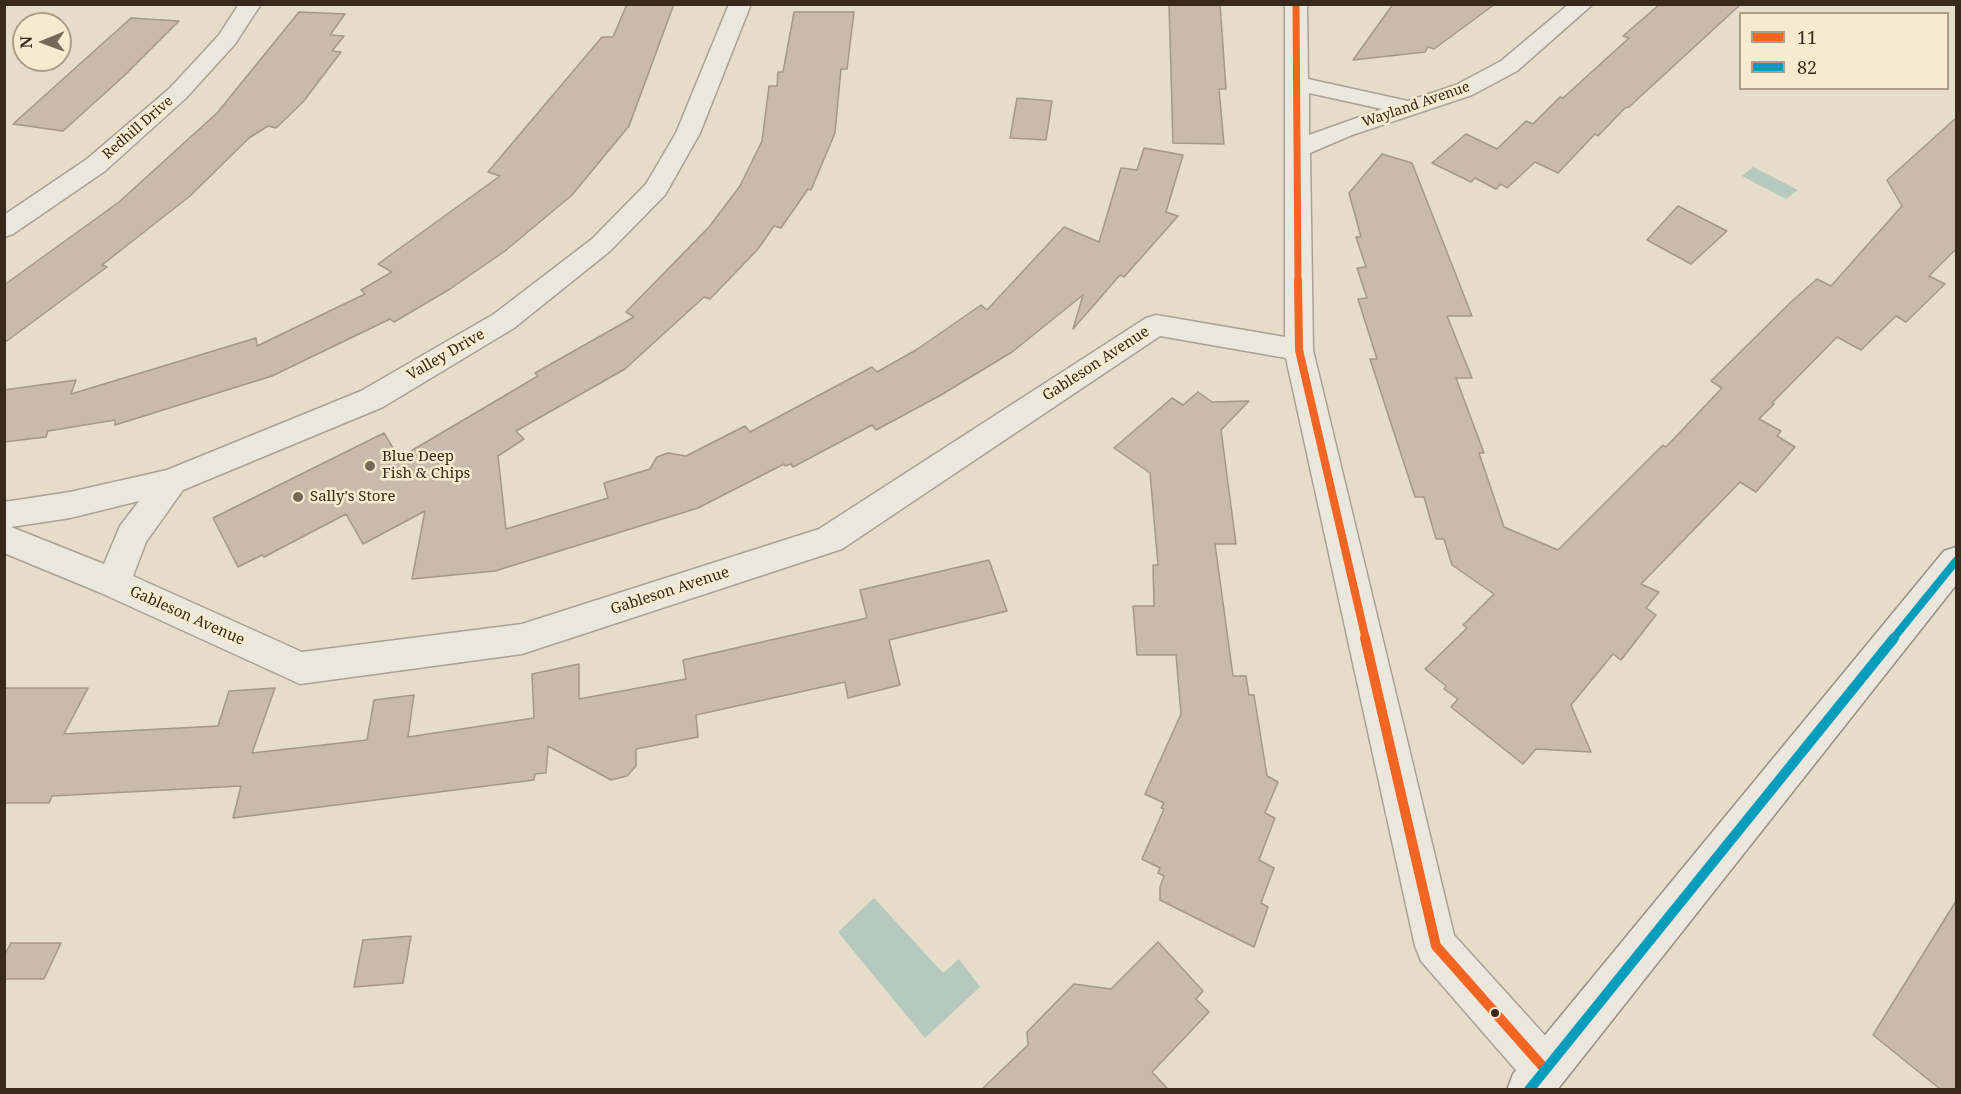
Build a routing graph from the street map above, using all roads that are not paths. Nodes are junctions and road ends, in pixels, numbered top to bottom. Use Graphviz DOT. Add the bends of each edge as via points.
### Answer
graph roads {
  1 [pos="250,4"];
  2 [pos="740,4"];
  3 [pos="1296,4"];
  4 [pos="1583,4"];
  5 [pos="1296,83"];
  6 [pos="1410,108"];
  7 [pos="1298,149"];
  8 [pos="4,228"];
  9 [pos="1299,350"];
  10 [pos="172,481"];
  11 [pos="4,515"];
  12 [pos="4,538"];
  13 [pos="1956,561"];
  14 [pos="113,583"];
  15 [pos="1537,1079"];
  1 -- 8 [label="street, Redhill Drive" via="227,39 178,93 96,165"];
  2 -- 10 [label="street, Valley Drive" via="688,133 656,189 601,245 504,321 372,399"];
  3 -- 5 [label="street"];
  4 -- 6 [label="street, Wayland Avenue" via="1509,66 1464,90"];
  5 -- 6 [label="street"];
  5 -- 7 [label="street"];
  6 -- 7 [label="street, Wayland Avenue" via="1342,129"];
  7 -- 9 [label="street"];
  9 -- 14 [label="street, Gableson Avenue" via="1156,325 830,539 522,639 300,668"];
  9 -- 15 [label="street" via="1436,946"];
  10 -- 11 [label="street, Valley Drive" via="70,505"];
  10 -- 14 [label="street" via="132,536"];
  12 -- 14 [label="street, Gableson Avenue"];
  13 -- 15 [label="street"];
}
